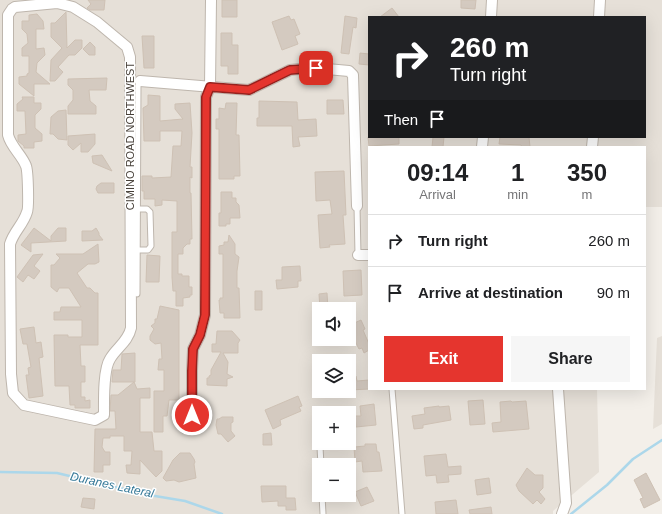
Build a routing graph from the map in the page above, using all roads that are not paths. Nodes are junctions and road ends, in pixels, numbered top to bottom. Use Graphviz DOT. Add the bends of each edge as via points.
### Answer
graph roads {
  1 [pos="211,0"];
  2 [pos="492,0"];
  3 [pos="600,0"];
  4 [pos="57,1"];
  5 [pos="491,16"];
  6 [pos="599,16"];
  7 [pos="140,81"];
  8 [pos="210,87"];
  9 [pos="357,206"];
  10 [pos="138,209"];
  11 [pos="138,250"];
  12 [pos="358,255"];
  13 [pos="368,255"];
  14 [pos="134,292"];
  15 [pos="392,390"];
  16 [pos="558,390"];
  17 [pos="185,428"];
  18 [pos="322,502"];
  19 [pos="323,514"];
  20 [pos="402,514"];
  21 [pos="562,514"];
  1 -- 8 [label="street"];
  2 -- 5 [label="street"];
  3 -- 6 [label="street"];
  4 -- 14 [label="street, CIMINO ROAD NORTHWEST" via="73,7 97,22 127,47 130,57"];
  4 -- 14 [label="street, CIMINO ROAD NORTHWEST" via="15,7 8,15 8,135 27,168 28,211 12,235 10,244 11,374 13,393 24,405 95,420 104,415 105,381 109,360 129,336"];
  7 -- 8 [label="street"];
  7 -- 10 [label="lane"];
  8 -- 9 [label="street" via="249,90 290,70 316,68 349,71 353,75"];
  8 -- 17 [label="street" via="206,97 205,315 193,349 192,415"];
  9 -- 12 [label="lane"];
  10 -- 11 [label="lane"];
  10 -- 11 [label="lane" via="147,209 150,212 151,246 148,250"];
  11 -- 14 [label="lane"];
  12 -- 13 [label="street"];
  15 -- 20 [label="lane"];
  16 -- 21 [label="street" via="566,503"];
  18 -- 19 [label="lane"];
}
